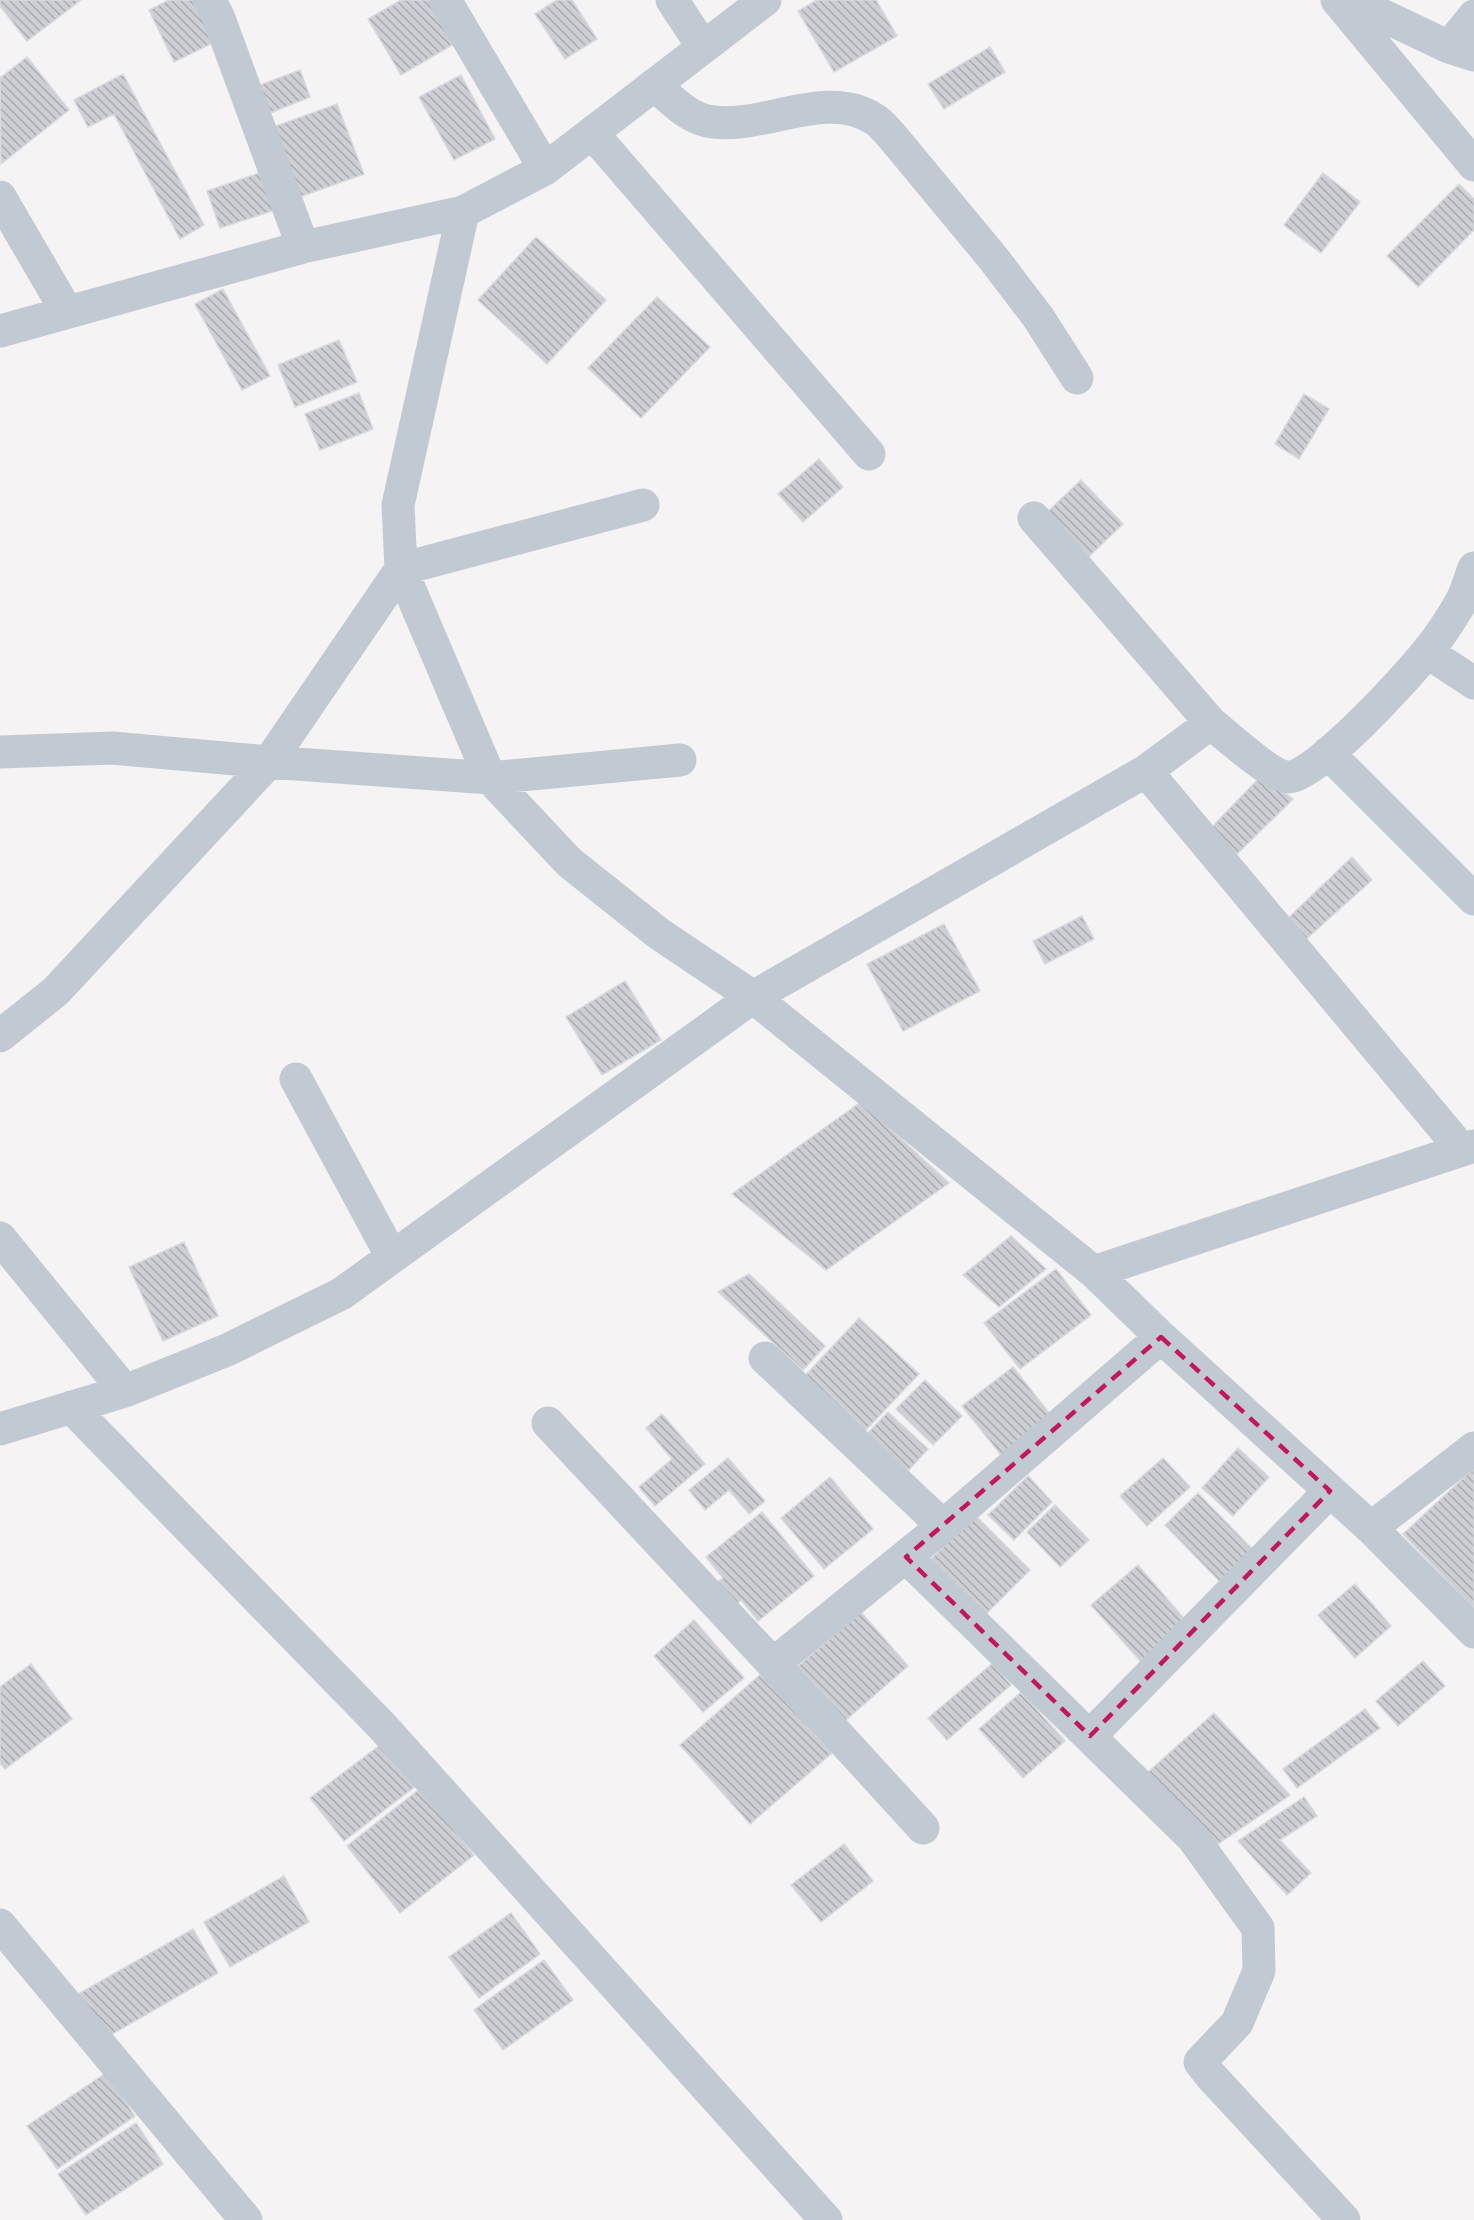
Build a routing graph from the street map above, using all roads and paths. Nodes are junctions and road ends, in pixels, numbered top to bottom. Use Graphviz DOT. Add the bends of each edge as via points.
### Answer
graph roads {
  1 [pos="209,0"];
  2 [pos="445,0"];
  3 [pos="672,0"];
  4 [pos="765,0"];
  5 [pos="1337,0"];
  6 [pos="1350,0"];
  7 [pos="1474,16"];
  8 [pos="703,47"];
  9 [pos="1462,51"];
  10 [pos="654,85"];
  11 [pos="593,134"];
  12 [pos="1474,165"];
  13 [pos="545,169"];
  14 [pos="0,197"];
  15 [pos="463,212"];
  16 [pos="303,247"];
  17 [pos="67,312"];
  18 [pos="0,331"];
  19 [pos="1077,378"];
  20 [pos="869,454"];
  21 [pos="643,505"];
  22 [pos="1034,518"];
  23 [pos="1474,568"];
  24 [pos="401,569"];
  25 [pos="1428,652"];
  26 [pos="1474,683"];
  27 [pos="1211,723"];
  28 [pos="0,752"];
  29 [pos="1328,753"];
  30 [pos="680,760"];
  31 [pos="269,762"];
  32 [pos="1146,771"];
  33 [pos="490,778"];
  34 [pos="1474,899"];
  35 [pos="753,997"];
  36 [pos="0,1036"];
  37 [pos="296,1079"];
  38 [pos="1468,1148"];
  39 [pos="0,1238"];
  40 [pos="392,1257"];
  41 [pos="1094,1272"];
  42 [pos="1161,1337"];
  43 [pos="765,1358"];
  44 [pos="125,1391"];
  45 [pos="71,1407"];
  46 [pos="548,1423"];
  47 [pos="0,1429"];
  48 [pos="1474,1448"];
  49 [pos="1330,1491"];
  50 [pos="943,1526"];
  51 [pos="1371,1528"];
  52 [pos="906,1557"];
  53 [pos="1474,1632"];
  54 [pos="773,1664"];
  55 [pos="1090,1736"];
  56 [pos="923,1828"];
  57 [pos="0,1925"];
  58 [pos="246,2220"];
  59 [pos="826,2220"];
  60 [pos="1344,2220"];
  1 -- 16 [label="street"];
  2 -- 13 [label="street"];
  3 -- 8 [label="street"];
  4 -- 8 [label="street"];
  5 -- 12 [label="street"];
  6 -- 9 [label="street"];
  7 -- 9 [label="street"];
  8 -- 10 [label="street"];
  10 -- 11 [label="street"];
  10 -- 19 [label="street" via="684,110 705,121 728,123 826,107 851,110 874,119 993,258 1038,317"];
  11 -- 13 [label="street"];
  11 -- 20 [label="street"];
  13 -- 15 [label="street"];
  14 -- 17 [label="street"];
  15 -- 16 [label="street"];
  15 -- 24 [label="street" via="398,505"];
  16 -- 17 [label="street"];
  17 -- 18 [label="street"];
  21 -- 24 [label="street"];
  22 -- 27 [label="street"];
  23 -- 25 [label="street" via="1460,604"];
  24 -- 31 [label="street"];
  24 -- 33 [label="street"];
  25 -- 26 [label="street"];
  25 -- 29 [label="street"];
  27 -- 29 [label="street" via="1282,776 1302,773"];
  27 -- 32 [label="street"];
  28 -- 31 [label="street" via="112,748"];
  29 -- 34 [label="street"];
  30 -- 33 [label="street"];
  31 -- 33 [label="street"];
  31 -- 36 [label="street" via="56,991"];
  32 -- 35 [label="street"];
  32 -- 38 [label="street"];
  33 -- 35 [label="street" via="569,862 657,933"];
  35 -- 40 [label="street"];
  35 -- 41 [label="street"];
  37 -- 40 [label="street"];
  38 -- 41 [label="street"];
  39 -- 44 [label="street"];
  40 -- 44 [label="street" via="341,1294 227,1350"];
  41 -- 42 [label="street"];
  42 -- 49 [label="street"];
  42 -- 50 [label="street"];
  43 -- 50 [label="street"];
  44 -- 45 [label="street"];
  45 -- 47 [label="street"];
  45 -- 59 [label="street" via="382,1726"];
  46 -- 54 [label="street"];
  48 -- 51 [label="street"];
  49 -- 51 [label="street"];
  49 -- 55 [label="street"];
  50 -- 52 [label="street"];
  51 -- 53 [label="street"];
  52 -- 54 [label="street"];
  52 -- 55 [label="street"];
  54 -- 56 [label="street"];
  55 -- 60 [label="street" via="1193,1838 1258,1928 1259,1971 1238,2023 1200,2062"];
  57 -- 58 [label="street"];
}
